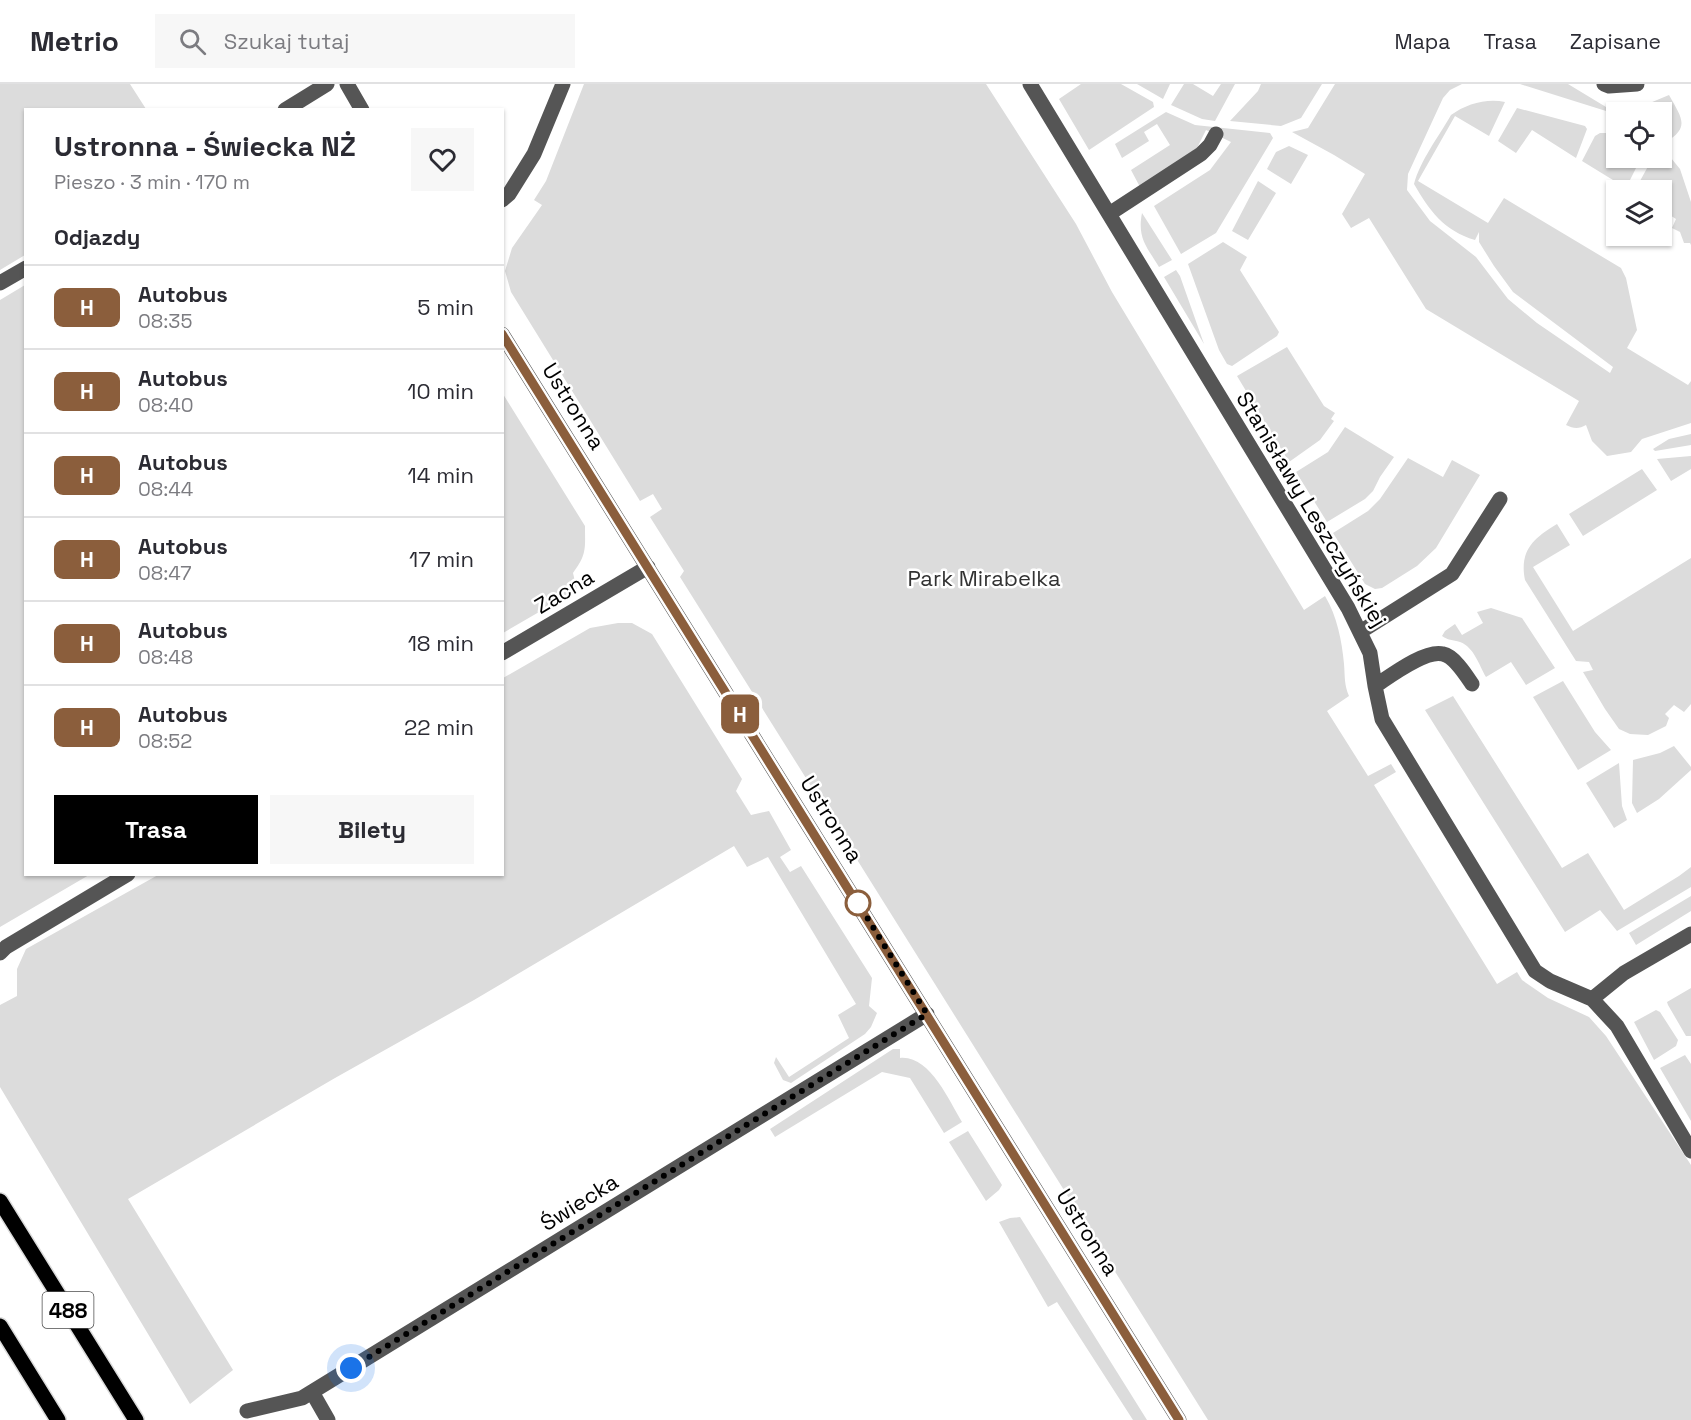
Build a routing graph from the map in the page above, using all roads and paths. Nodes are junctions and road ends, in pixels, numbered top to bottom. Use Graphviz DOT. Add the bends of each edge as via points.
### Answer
graph roads {
  1 [pos="327,84"];
  2 [pos="347,84"];
  3 [pos="563,84"];
  4 [pos="1030,84"];
  5 [pos="1604,84"];
  6 [pos="1637,84"];
  7 [pos="288,108"];
  8 [pos="361,108"];
  9 [pos="1216,134"];
  10 [pos="504,198"];
  11 [pos="1109,214"];
  12 [pos="24,269"];
  13 [pos="0,283"];
  14 [pos="504,337"];
  15 [pos="1500,499"];
  16 [pos="648,567"];
  17 [pos="1360,633"];
  18 [pos="504,652"];
  19 [pos="1472,684"];
  20 [pos="1374,686"];
  21 [pos="125,876"];
  22 [pos="1691,934"];
  23 [pos="0,953"];
  24 [pos="1592,999"];
  25 [pos="927,1014"];
  26 [pos="1691,1151"];
  27 [pos="0,1201"];
  28 [pos="0,1326"];
  29 [pos="312,1392"];
  30 [pos="247,1411"];
  31 [pos="58,1420"];
  32 [pos="136,1420"];
  33 [pos="328,1420"];
  34 [pos="1179,1420"];
  1 -- 7 [label="street"];
  2 -- 8 [label="street"];
  3 -- 10 [label="street" via="534,154"];
  4 -- 11 [label="street, Stanisławy Leszczyńskiej"];
  5 -- 6 [label="street"];
  9 -- 11 [label="street" via="1201,154"];
  11 -- 17 [label="street, Stanisławy Leszczyńskiej"];
  12 -- 13 [label="street"];
  14 -- 16 [label="street, Ustronna"];
  15 -- 17 [label="street" via="1452,574"];
  16 -- 18 [label="street, Zacna"];
  16 -- 25 [label="street, Ustronna"];
  17 -- 20 [label="street, Stanisławy Leszczyńskiej" via="1370,653"];
  19 -- 20 [label="street" via="1444,654 1430,654"];
  20 -- 24 [label="street, Stanisławy Leszczyńskiej" via="1382,719 1535,971"];
  21 -- 23 [label="street"];
  22 -- 24 [label="street" via="1624,973"];
  24 -- 26 [label="street, Stanisławy Leszczyńskiej" via="1617,1026"];
  25 -- 29 [label="street, Świecka"];
  25 -- 34 [label="street, Ustronna"];
  27 -- 32 [label="main road, 488"];
  28 -- 31 [label="main road"];
  29 -- 30 [label="street, Świecka"];
  29 -- 33 [label="street"];
}
